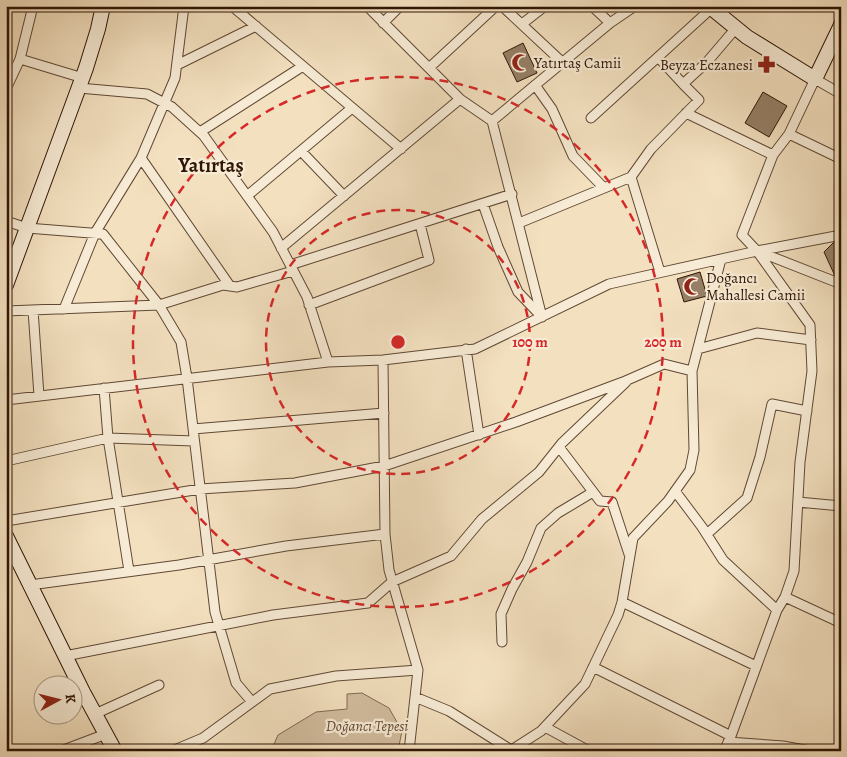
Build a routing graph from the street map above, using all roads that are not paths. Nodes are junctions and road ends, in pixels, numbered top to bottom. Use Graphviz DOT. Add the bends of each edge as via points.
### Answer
graph roads {
  1 [pos="33,6"];
  2 [pos="102,6"];
  3 [pos="184,6"];
  4 [pos="232,6"];
  5 [pos="367,6"];
  6 [pos="400,6"];
  7 [pos="496,6"];
  8 [pos="502,6"];
  9 [pos="545,6"];
  10 [pos="592,6"];
  11 [pos="635,6"];
  12 [pos="711,7"];
  13 [pos="383,23"];
  14 [pos="610,23"];
  15 [pos="522,24"];
  16 [pos="841,25"];
  17 [pos="256,26"];
  18 [pos="736,28"];
  19 [pos="658,57"];
  20 [pos="20,59"];
  21 [pos="562,62"];
  22 [pos="176,65"];
  23 [pos="303,66"];
  24 [pos="429,68"];
  25 [pos="815,79"];
  26 [pos="81,83"];
  27 [pos="683,84"];
  28 [pos="535,85"];
  29 [pos="6,89"];
  30 [pos="841,94"];
  31 [pos="460,99"];
  32 [pos="164,103"];
  33 [pos="352,108"];
  34 [pos="686,113"];
  35 [pos="592,118"];
  36 [pos="492,121"];
  37 [pos="200,132"];
  38 [pos="789,134"];
  39 [pos="401,148"];
  40 [pos="301,151"];
  41 [pos="773,156"];
  42 [pos="141,158"];
  43 [pos="841,159"];
  44 [pos="631,177"];
  45 [pos="604,188"];
  46 [pos="512,194"];
  47 [pos="247,196"];
  48 [pos="344,196"];
  49 [pos="483,204"];
  50 [pos="6,220"];
  51 [pos="519,223"];
  52 [pos="420,224"];
  53 [pos="27,228"];
  54 [pos="95,233"];
  55 [pos="841,235"];
  56 [pos="281,248"];
  57 [pos="756,251"];
  58 [pos="721,259"];
  59 [pos="292,268"];
  60 [pos="660,272"];
  61 [pos="841,284"];
  62 [pos="6,285"];
  63 [pos="230,286"];
  64 [pos="158,305"];
  65 [pos="309,305"];
  66 [pos="64,309"];
  67 [pos="32,310"];
  68 [pos="6,311"];
  69 [pos="542,317"];
  70 [pos="811,340"];
  71 [pos="466,349"];
  72 [pos="698,349"];
  73 [pos="383,360"];
  74 [pos="328,362"];
  75 [pos="692,371"];
  76 [pos="187,378"];
  77 [pos="630,379"];
  78 [pos="104,388"];
  79 [pos="40,396"];
  80 [pos="6,400"];
  81 [pos="807,411"];
  82 [pos="384,413"];
  83 [pos="193,429"];
  84 [pos="479,435"];
  85 [pos="108,438"];
  86 [pos="194,441"];
  87 [pos="559,447"];
  88 [pos="6,461"];
  89 [pos="384,466"];
  90 [pos="200,489"];
  91 [pos="675,491"];
  92 [pos="593,492"];
  93 [pos="118,501"];
  94 [pos="798,502"];
  95 [pos="841,506"];
  96 [pos="6,521"];
  97 [pos="385,534"];
  98 [pos="707,534"];
  99 [pos="6,536"];
  100 [pos="630,555"];
  101 [pos="209,559"];
  102 [pos="129,572"];
  103 [pos="392,582"];
  104 [pos="30,585"];
  105 [pos="785,598"];
  106 [pos="622,602"];
  107 [pos="777,610"];
  108 [pos="841,623"];
  109 [pos="219,626"];
  110 [pos="502,642"];
  111 [pos="65,656"];
  112 [pos="756,666"];
  113 [pos="593,667"];
  114 [pos="418,670"];
  115 [pos="159,685"];
  116 [pos="414,698"];
  117 [pos="252,702"];
  118 [pos="95,714"];
  119 [pos="545,727"];
  120 [pos="106,734"];
  121 [pos="730,739"];
  122 [pos="510,750"];
  123 [pos="587,750"];
  124 [pos="61,751"];
  125 [pos="115,751"];
  126 [pos="172,751"];
  127 [pos="409,751"];
  128 [pos="724,751"];
  129 [pos="810,751"];
  1 -- 20 [label="street"];
  2 -- 26 [label="street"];
  3 -- 22 [label="street"];
  4 -- 17 [label="street"];
  5 -- 13 [label="street"];
  6 -- 13 [label="street"];
  7 -- 24 [label="street"];
  8 -- 15 [label="street"];
  9 -- 15 [label="street"];
  10 -- 14 [label="street"];
  11 -- 14 [label="street"];
  12 -- 18 [label="street"];
  12 -- 19 [label="street"];
  13 -- 24 [label="street"];
  14 -- 21 [label="street"];
  15 -- 21 [label="street"];
  16 -- 25 [label="street"];
  17 -- 22 [label="street"];
  17 -- 23 [label="street"];
  18 -- 25 [label="street"];
  18 -- 27 [label="street"];
  19 -- 27 [label="street"];
  19 -- 35 [label="street"];
  20 -- 26 [label="street"];
  20 -- 29 [label="street"];
  21 -- 28 [label="street"];
  22 -- 32 [label="street" via="175,78"];
  23 -- 33 [label="street"];
  23 -- 37 [label="street"];
  24 -- 31 [label="street"];
  25 -- 30 [label="street"];
  25 -- 38 [label="street"];
  26 -- 32 [label="street" via="147,94"];
  26 -- 53 [label="street"];
  27 -- 34 [label="street" via="699,100"];
  28 -- 36 [label="street"];
  28 -- 45 [label="street" via="552,109 573,156"];
  31 -- 36 [label="street"];
  31 -- 39 [label="street"];
  32 -- 37 [label="street"];
  32 -- 42 [label="street"];
  33 -- 39 [label="street"];
  33 -- 40 [label="street"];
  34 -- 41 [label="street"];
  34 -- 44 [label="street" via="650,149"];
  36 -- 46 [label="street"];
  37 -- 47 [label="street"];
  38 -- 41 [label="street"];
  38 -- 43 [label="street"];
  39 -- 48 [label="street"];
  40 -- 47 [label="street"];
  40 -- 48 [label="street"];
  41 -- 57 [label="street" via="742,235"];
  42 -- 54 [label="street"];
  42 -- 63 [label="street"];
  44 -- 45 [label="street"];
  44 -- 60 [label="street"];
  45 -- 51 [label="street"];
  46 -- 49 [label="street"];
  46 -- 51 [label="street"];
  47 -- 56 [label="street"];
  48 -- 56 [label="street"];
  49 -- 52 [label="street"];
  49 -- 69 [label="street" via="518,292"];
  50 -- 53 [label="street"];
  51 -- 69 [label="street"];
  52 -- 59 [label="street"];
  52 -- 65 [label="street" via="429,260"];
  53 -- 54 [label="street"];
  53 -- 62 [label="street"];
  54 -- 64 [label="street" via="102,234"];
  54 -- 66 [label="street"];
  55 -- 57 [label="street"];
  56 -- 59 [label="street"];
  57 -- 58 [label="street"];
  57 -- 61 [label="street"];
  57 -- 70 [label="street" via="810,325"];
  58 -- 60 [label="street"];
  58 -- 72 [label="street"];
  59 -- 63 [label="street" via="237,287"];
  59 -- 65 [label="street"];
  60 -- 69 [label="street" via="610,284"];
  63 -- 64 [label="street"];
  64 -- 66 [label="street"];
  64 -- 76 [label="street" via="181,342"];
  65 -- 74 [label="street"];
  66 -- 67 [label="street"];
  67 -- 68 [label="street"];
  67 -- 79 [label="street"];
  69 -- 71 [label="street" via="475,349"];
  70 -- 72 [label="street" via="757,333"];
  70 -- 81 [label="street" via="812,371"];
  71 -- 73 [label="street"];
  71 -- 84 [label="street"];
  72 -- 75 [label="street"];
  73 -- 74 [label="street"];
  73 -- 82 [label="street"];
  74 -- 76 [label="street"];
  75 -- 77 [label="street" via="664,364"];
  75 -- 91 [label="street" via="694,450 690,470"];
  76 -- 78 [label="street"];
  76 -- 83 [label="street"];
  77 -- 84 [label="street"];
  77 -- 87 [label="street"];
  78 -- 79 [label="street"];
  78 -- 85 [label="street"];
  79 -- 80 [label="street"];
  81 -- 94 [label="street"];
  81 -- 98 [label="street" via="772,404 747,498"];
  82 -- 83 [label="street"];
  82 -- 89 [label="street"];
  83 -- 86 [label="street"];
  84 -- 89 [label="street"];
  85 -- 86 [label="street"];
  85 -- 88 [label="street"];
  85 -- 93 [label="street"];
  86 -- 90 [label="street"];
  87 -- 92 [label="street"];
  87 -- 103 [label="street" via="539,472 482,519 451,556"];
  89 -- 90 [label="street" via="295,483"];
  89 -- 97 [label="street"];
  90 -- 93 [label="street"];
  90 -- 101 [label="street"];
  91 -- 98 [label="street"];
  91 -- 100 [label="street" via="633,538"];
  92 -- 100 [label="street" via="600,501 612,502"];
  92 -- 110 [label="street" via="540,528 501,614"];
  93 -- 96 [label="street"];
  93 -- 102 [label="street"];
  94 -- 95 [label="street"];
  94 -- 105 [label="street" via="794,570"];
  97 -- 101 [label="street"];
  97 -- 103 [label="street"];
  98 -- 107 [label="street" via="723,560"];
  99 -- 104 [label="street"];
  100 -- 106 [label="street"];
  101 -- 102 [label="street"];
  101 -- 109 [label="street"];
  102 -- 104 [label="street"];
  103 -- 109 [label="street" via="368,603 273,615"];
  103 -- 114 [label="street"];
  104 -- 111 [label="street"];
  105 -- 107 [label="street"];
  105 -- 108 [label="street"];
  106 -- 112 [label="street"];
  106 -- 113 [label="street"];
  107 -- 112 [label="street"];
  109 -- 111 [label="street"];
  109 -- 117 [label="street" via="236,683"];
  111 -- 118 [label="street"];
  112 -- 121 [label="street"];
  113 -- 119 [label="street" via="585,684"];
  113 -- 121 [label="street"];
  114 -- 116 [label="street"];
  114 -- 117 [label="street" via="336,676 270,689"];
  115 -- 118 [label="street"];
  116 -- 122 [label="street" via="449,711"];
  116 -- 127 [label="street"];
  117 -- 126 [label="street" via="203,738"];
  118 -- 120 [label="street"];
  119 -- 122 [label="street"];
  119 -- 123 [label="street"];
  120 -- 124 [label="street"];
  120 -- 125 [label="street"];
  121 -- 128 [label="street"];
  121 -- 129 [label="street"];
}
